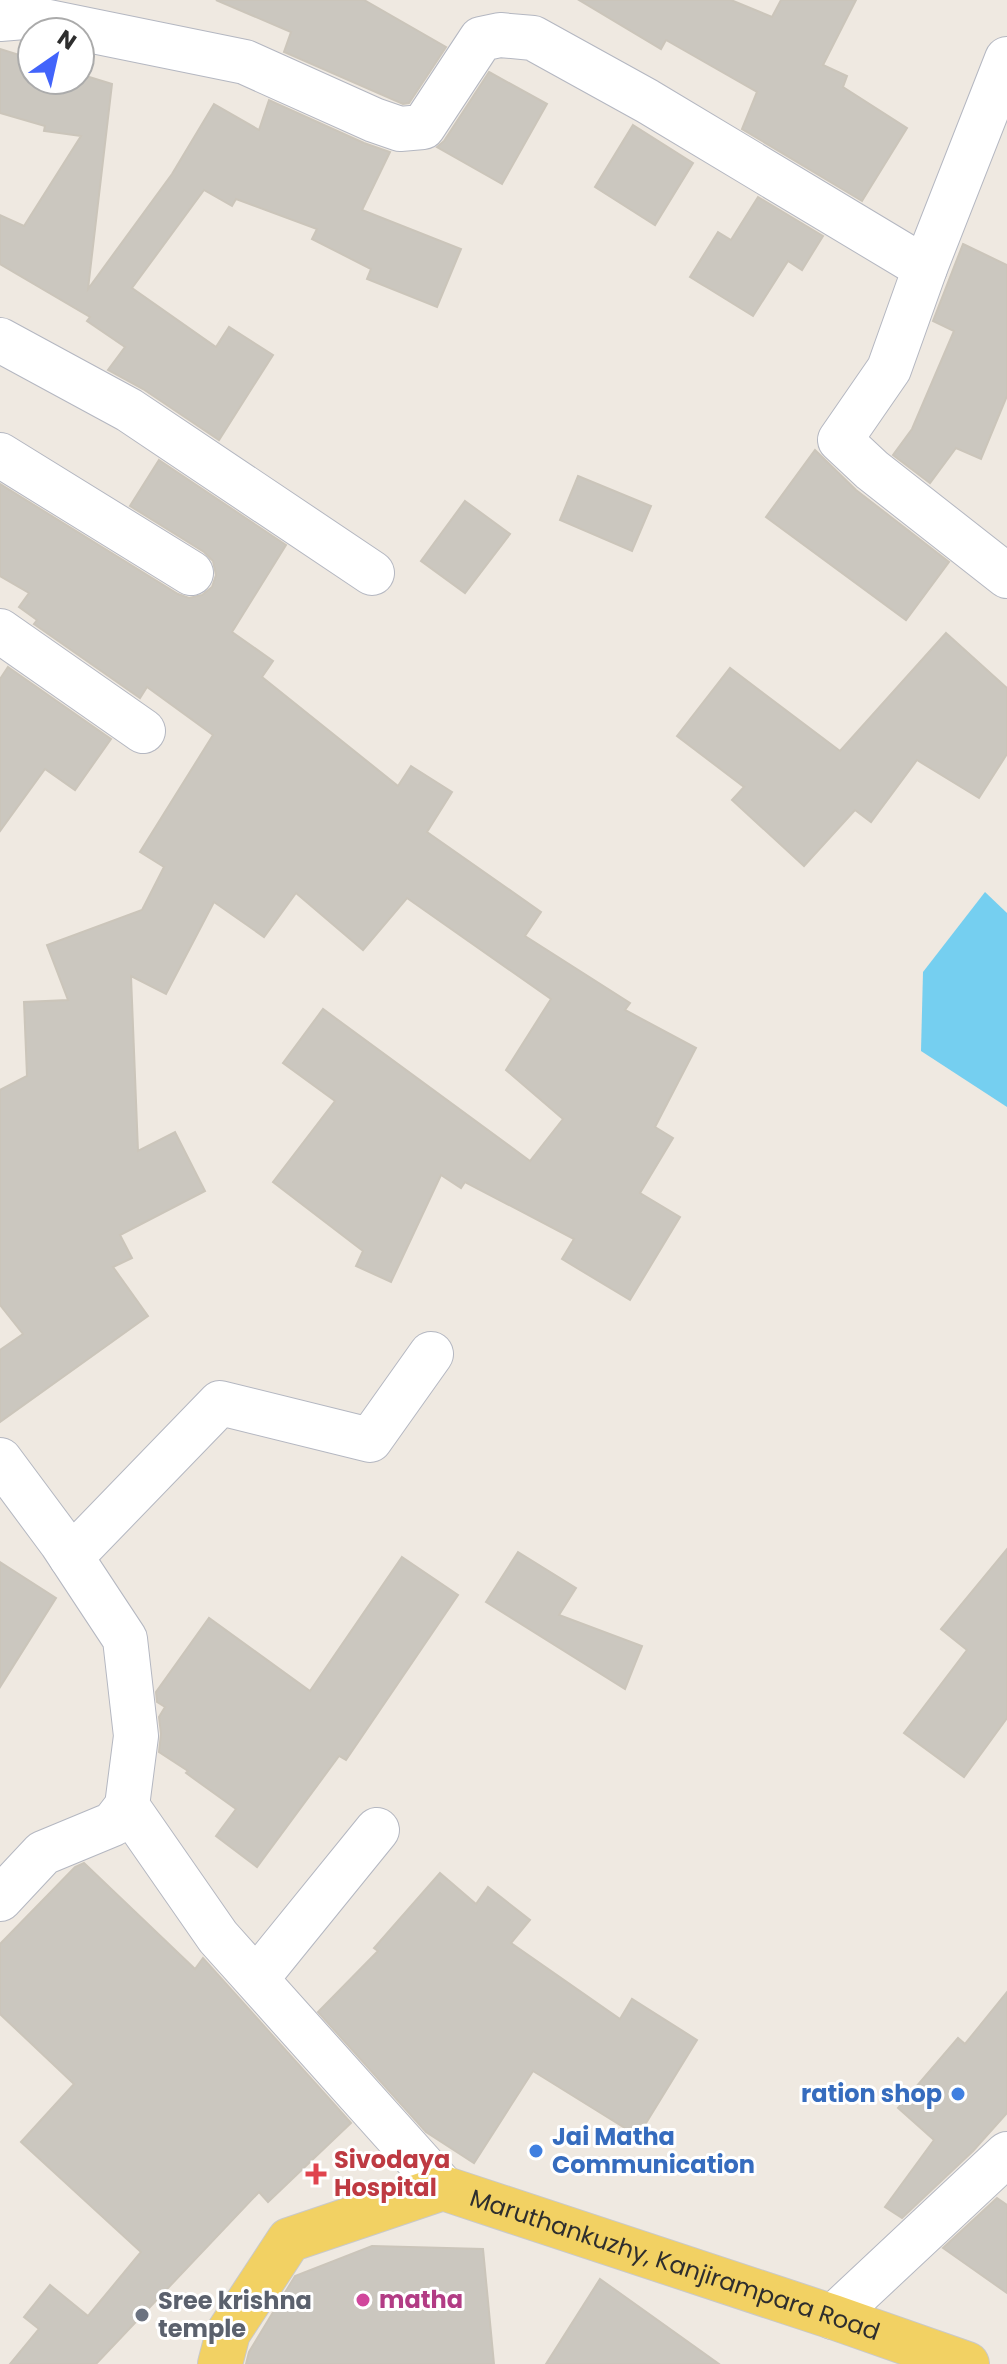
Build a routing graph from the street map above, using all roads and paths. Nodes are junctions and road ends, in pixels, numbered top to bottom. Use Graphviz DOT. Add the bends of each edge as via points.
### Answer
graph roads {
  1 [pos="0,19"];
  2 [pos="1007,59"];
  3 [pos="925,268"];
  4 [pos="0,340"];
  5 [pos="0,455"];
  6 [pos="191,573"];
  7 [pos="372,573"];
  8 [pos="1007,576"];
  9 [pos="0,631"];
  10 [pos="143,731"];
  11 [pos="431,1354"];
  12 [pos="0,1460"];
  13 [pos="71,1557"];
  14 [pos="127,1806"];
  15 [pos="377,1830"];
  16 [pos="0,1899"];
  17 [pos="257,1978"];
  18 [pos="1007,2154"];
  19 [pos="443,2188"];
  20 [pos="833,2317"];
  21 [pos="220,2364"];
  22 [pos="967,2364"];
  1 -- 3 [label="street" via="24,17 245,62 400,129 423,127 481,39 533,38"];
  2 -- 3 [label="street"];
  3 -- 8 [label="street" via="889,369 840,440"];
  4 -- 7 [label="street" via="129,410"];
  5 -- 6 [label="street"];
  9 -- 10 [label="street"];
  11 -- 13 [label="street" via="370,1440 220,1403"];
  12 -- 13 [label="street"];
  13 -- 14 [label="street" via="125,1639 136,1736"];
  14 -- 16 [label="street" via="113,1824 43,1853"];
  14 -- 17 [label="street" via="218,1937"];
  15 -- 17 [label="street"];
  17 -- 19 [label="street"];
  18 -- 20 [label="street"];
  19 -- 20 [label="main road, Maruthankuzhy, Kanjirampara Road"];
  19 -- 21 [label="main road, Maruthankuzhy, Kanjirampara Road" via="289,2240 228,2333"];
  20 -- 22 [label="main road, Maruthankuzhy, Kanjirampara Road"];
}
